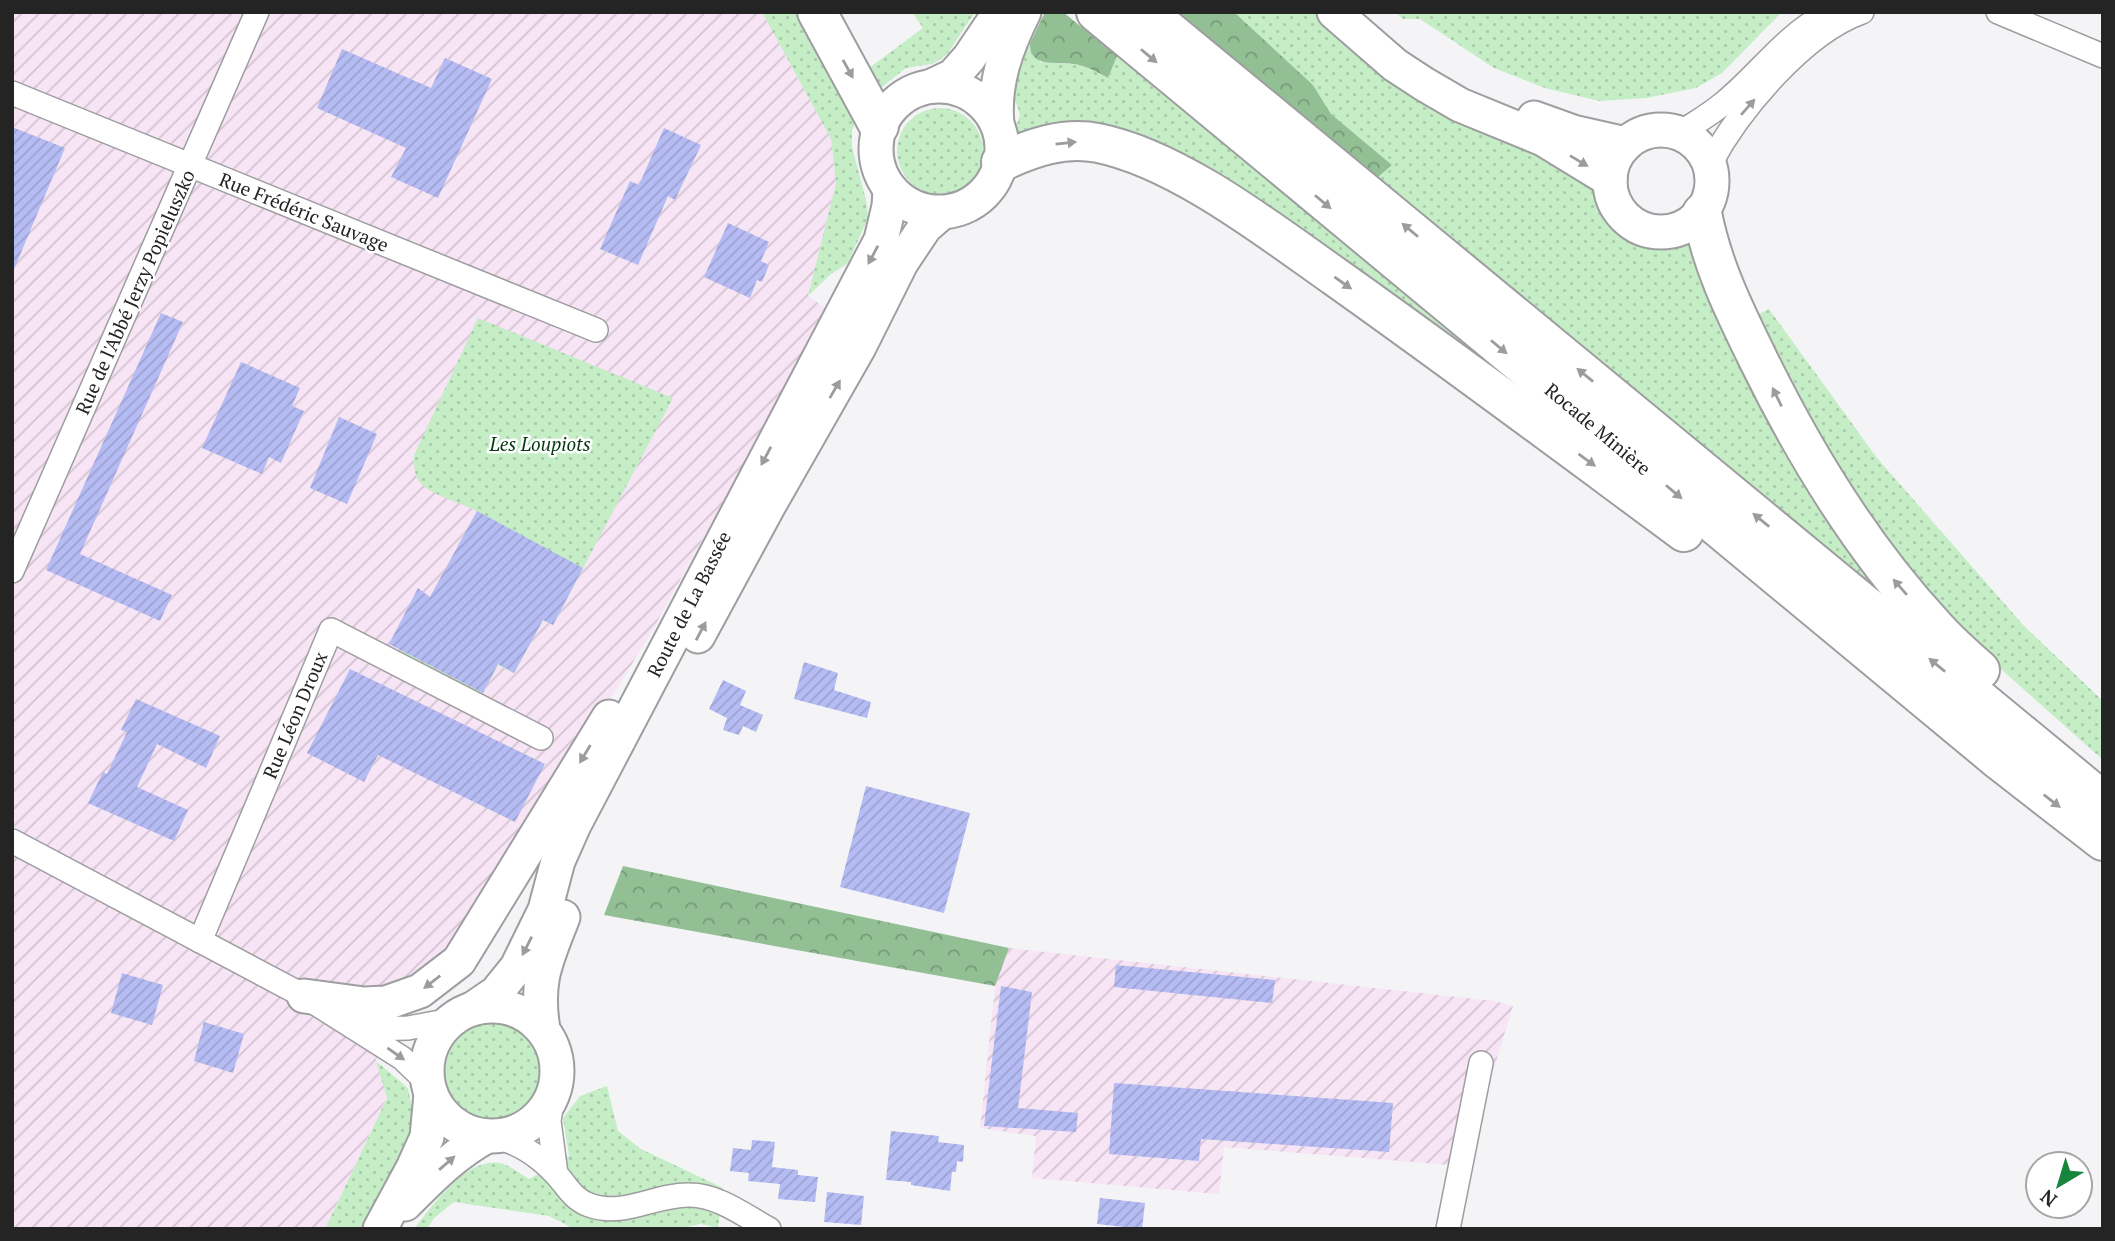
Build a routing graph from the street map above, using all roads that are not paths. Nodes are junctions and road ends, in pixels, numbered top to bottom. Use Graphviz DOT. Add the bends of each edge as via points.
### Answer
graph roads {
  1 [pos="257,12"];
  2 [pos="817,12"];
  3 [pos="1096,12"];
  4 [pos="1146,12"];
  5 [pos="1334,12"];
  6 [pos="1355,12"];
  7 [pos="1831,12"];
  8 [pos="1862,12"];
  9 [pos="1998,12"];
  10 [pos="2035,12"];
  11 [pos="1008,19"];
  12 [pos="2103,40"];
  13 [pos="2103,56"];
  14 [pos="932,86"];
  15 [pos="12,93"];
  16 [pos="997,124"];
  17 [pos="879,127"];
  18 [pos="1679,133"];
  19 [pos="1626,144"];
  20 [pos="1001,162"];
  21 [pos="1710,164"];
  22 [pos="190,165"];
  23 [pos="1610,180"];
  24 [pos="890,190"];
  25 [pos="941,213"];
  26 [pos="1702,213"];
  27 [pos="596,330"];
  28 [pos="12,571"];
  29 [pos="646,686"];
  30 [pos="541,738"];
  31 [pos="2000,761"];
  32 [pos="2103,792"];
  33 [pos="2103,802"];
  34 [pos="12,841"];
  35 [pos="2103,841"];
  36 [pos="200,941"];
  37 [pos="304,996"];
  38 [pos="462,1014"];
  39 [pos="543,1029"];
  40 [pos="360,1030"];
  41 [pos="1480,1063"];
  42 [pos="429,1088"];
  43 [pos="554,1096"];
  44 [pos="491,1136"];
  45 [pos="556,1174"];
  46 [pos="381,1229"];
  47 [pos="769,1229"];
  48 [pos="1448,1229"];
  1 -- 22 [label="street, Rue de l'Abbé Jerzy Popieluszko"];
  2 -- 17 [label="highway, one-way"];
  3 -- 31 [label="highway, Rocade Minière, one-way"];
  33 -- 4 [label="highway, Rocade Minière, one-way"];
  5 -- 23 [label="main road, one-way" via="1424,84 1460,105 1543,139"];
  6 -- 19 [label="main road" via="1427,68 1459,86 1573,132"];
  7 -- 18 [label="street" via="1810,23 1726,101"];
  21 -- 8 [label="street, one-way" via="1734,124 1786,64 1822,34"];
  9 -- 13 [label="street"];
  10 -- 12 [label="street"];
  11 -- 14 [label="main road" via="953,76"];
  11 -- 16 [label="main road" via="994,98"];
  14 -- 16 [label="main road" via="962,90 976,98"];
  14 -- 17 [label="main road" via="900,99"];
  15 -- 22 [label="street, Rue Frédéric Sauvage"];
  16 -- 20 [label="main road"];
  17 -- 24 [label="main road" via="875,153"];
  18 -- 19 [label="main road" via="1650,131"];
  18 -- 21 [label="main road" via="1694,141"];
  19 -- 23 [label="main road" via="1615,160"];
  20 -- 25 [label="main road" via="980,198 962,209"];
  20 -- 31 [label="highway, one-way" via="1032,147 1096,142 1135,153 1205,189 1403,325"];
  21 -- 26 [label="main road" via="1711,192"];
  22 -- 27 [label="street, Rue Frédéric Sauvage"];
  22 -- 28 [label="street, Rue de l'Abbé Jerzy Popieluszko"];
  23 -- 26 [label="main road" via="1616,205 1625,217 1645,229 1675,231"];
  24 -- 25 [label="main road" via="913,207"];
  24 -- 29 [label="main road, Route de La Bassée, one-way" via="881,240"];
  39 -- 25 [label="main road, Route de La Bassée, one-way" via="539,989 543,969 592,835 901,262 925,227"];
  32 -- 26 [label="highway, one-way" via="2045,729 1935,627 1851,523 1782,407 1724,289"];
  29 -- 37 [label="main road, one-way" via="606,720 459,961 420,991 386,1003"];
  29 -- 38 [label="main road, Route de La Bassée, one-way" via="574,825 558,861 545,910 517,967 496,993"];
  30 -- 36 [label="street, Rue Léon Droux" via="331,629"];
  31 -- 35 [label="highway, Rocade Minière, one-way"];
  34 -- 36 [label="street"];
  36 -- 37 [label="street"];
  37 -- 40 [label="street"];
  38 -- 39 [label="main road" via="493,1005 512,1008"];
  38 -- 40 [label="street" via="408,1028"];
  38 -- 42 [label="main road" via="439,1033 430,1048"];
  39 -- 43 [label="main road" via="558,1061"];
  40 -- 42 [label="street, one-way" via="414,1068"];
  41 -- 48 [label="street"];
  42 -- 44 [label="main road" via="447,1118 466,1130"];
  42 -- 46 [label="main road" via="426,1137"];
  43 -- 44 [label="main road" via="530,1125"];
  43 -- 45 [label="street" via="549,1121"];
  44 -- 45 [label="street" via="534,1152"];
  46 -- 44 [label="main road, one-way" via="444,1164"];
  45 -- 47 [label="street" via="573,1197 590,1206 619,1210 702,1196"];
}
